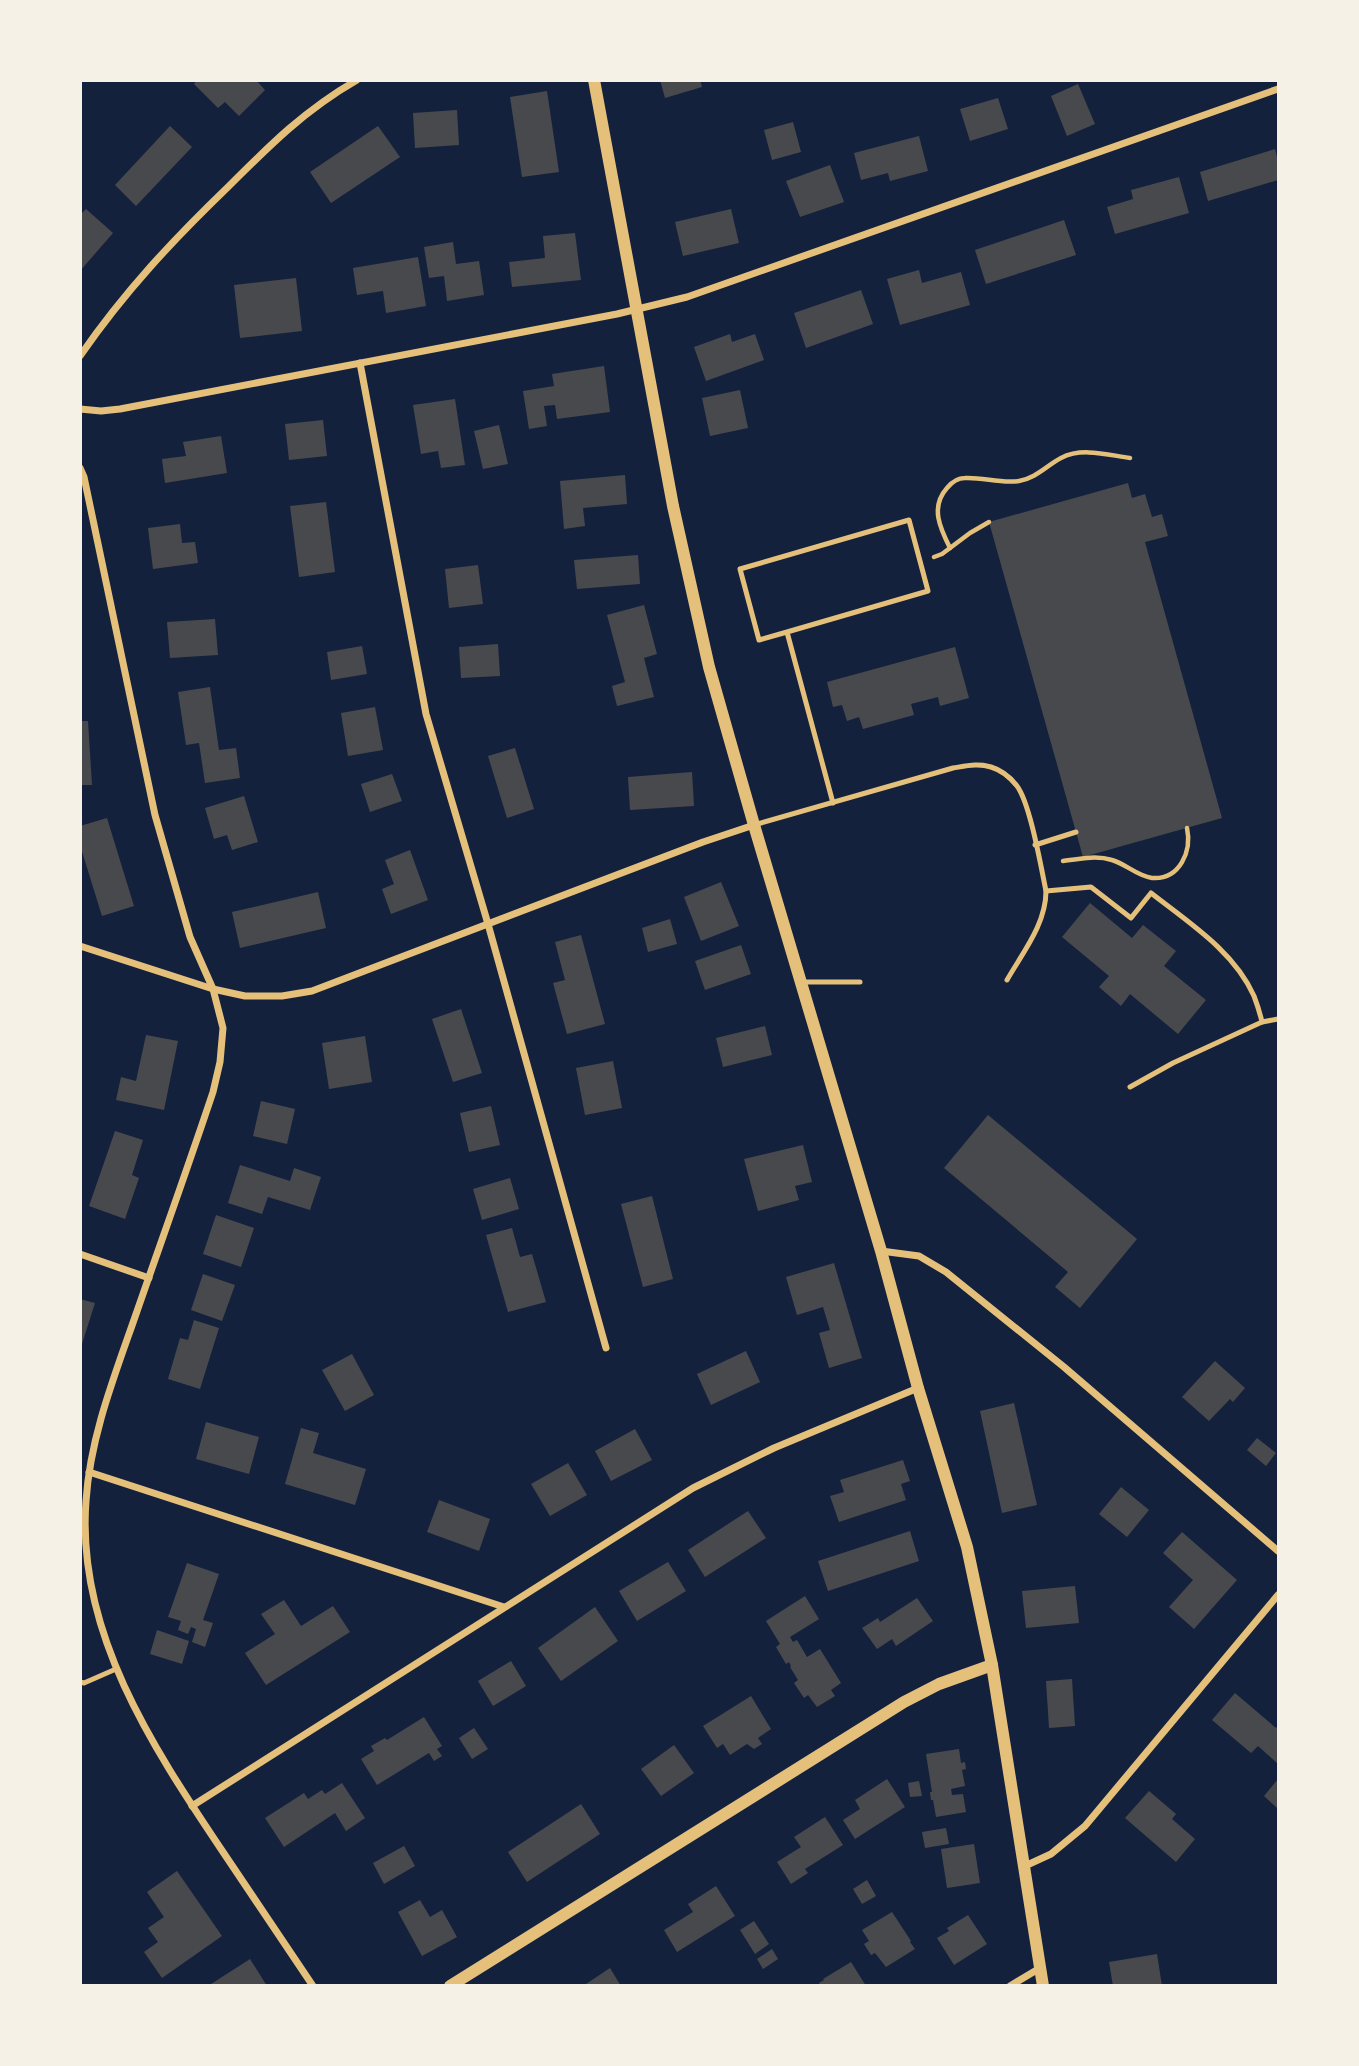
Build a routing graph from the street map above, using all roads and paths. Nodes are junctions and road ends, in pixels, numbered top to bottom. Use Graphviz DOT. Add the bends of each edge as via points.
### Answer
graph roads {
  1 [pos="357,80"];
  2 [pos="594,80"];
  3 [pos="1279,89"];
  4 [pos="638,310"];
  5 [pos="80,356"];
  6 [pos="360,363"];
  7 [pos="80,410"];
  8 [pos="1130,458"];
  9 [pos="80,468"];
  10 [pos="989,522"];
  11 [pos="950,548"];
  12 [pos="920,561"];
  13 [pos="787,632"];
  14 [pos="833,803"];
  15 [pos="754,825"];
  16 [pos="1187,828"];
  17 [pos="1076,832"];
  18 [pos="1035,845"];
  19 [pos="1063,861"];
  20 [pos="1046,891"];
  21 [pos="488,925"];
  22 [pos="80,946"];
  23 [pos="1007,980"];
  24 [pos="801,982"];
  25 [pos="860,982"];
  26 [pos="213,989"];
  27 [pos="1279,1019"];
  28 [pos="1262,1022"];
  29 [pos="1130,1087"];
  30 [pos="881,1251"];
  31 [pos="80,1254"];
  32 [pos="149,1278"];
  33 [pos="606,1348"];
  34 [pos="918,1388"];
  35 [pos="89,1472"];
  36 [pos="1279,1551"];
  37 [pos="1279,1595"];
  38 [pos="504,1608"];
  39 [pos="992,1665"];
  40 [pos="116,1669"];
  41 [pos="80,1682"];
  42 [pos="192,1806"];
  43 [pos="1024,1866"];
  44 [pos="1040,1968"];
  45 [pos="313,1986"];
  46 [pos="450,1986"];
  47 [pos="1010,1986"];
  48 [pos="1043,1986"];
  1 -- 5 [label="street" via="278,137 175,238 135,282"];
  2 -- 4 [label="street"];
  3 -- 4 [label="street" via="687,297"];
  4 -- 6 [label="street"];
  4 -- 15 [label="street" via="690,587"];
  6 -- 7 [label="street" via="120,409"];
  6 -- 21 [label="street" via="426,714"];
  8 -- 11 [label="path" via="1076,453 1018,481 961,478 951,483 938,502 939,524"];
  9 -- 26 [label="street" via="155,815 190,937"];
  10 -- 11 [label="path"];
  11 -- 12 [label="path"];
  12 -- 13 [label="lane" via="928,591"];
  12 -- 13 [label="lane" via="909,520 740,569 758,640"];
  13 -- 14 [label="lane"];
  14 -- 15 [label="lane"];
  14 -- 18 [label="lane" via="953,768 991,767 1019,788"];
  15 -- 21 [label="street"];
  15 -- 24 [label="street"];
  16 -- 19 [label="path" via="1188,850 1166,876 1142,875 1112,860"];
  17 -- 18 [label="lane"];
  18 -- 20 [label="lane"];
  20 -- 23 [label="lane" via="1039,926"];
  20 -- 28 [label="lane" via="1091,887 1131,918 1151,893 1213,942 1240,972 1254,995"];
  21 -- 26 [label="street" via="312,991 245,996"];
  21 -- 33 [label="street"];
  22 -- 26 [label="street"];
  24 -- 25 [label="lane"];
  24 -- 30 [label="street"];
  26 -- 32 [label="street" via="223,1028 220,1062"];
  27 -- 28 [label="lane"];
  28 -- 29 [label="lane"];
  30 -- 34 [label="street"];
  30 -- 36 [label="street" via="919,1256 946,1272"];
  31 -- 32 [label="street"];
  32 -- 35 [label="street" via="115,1374"];
  34 -- 38 [label="street" via="774,1448 693,1488"];
  34 -- 39 [label="street" via="967,1546"];
  35 -- 38 [label="street"];
  35 -- 40 [label="street" via="85,1523 89,1571"];
  37 -- 43 [label="street" via="1085,1826 1051,1854"];
  38 -- 42 [label="street"];
  39 -- 43 [label="street"];
  39 -- 46 [label="street" via="904,1702"];
  40 -- 41 [label="lane"];
  40 -- 42 [label="street" via="134,1709"];
  42 -- 45 [label="street"];
  43 -- 44 [label="street"];
  44 -- 47 [label="street"];
  44 -- 48 [label="street"];
}
